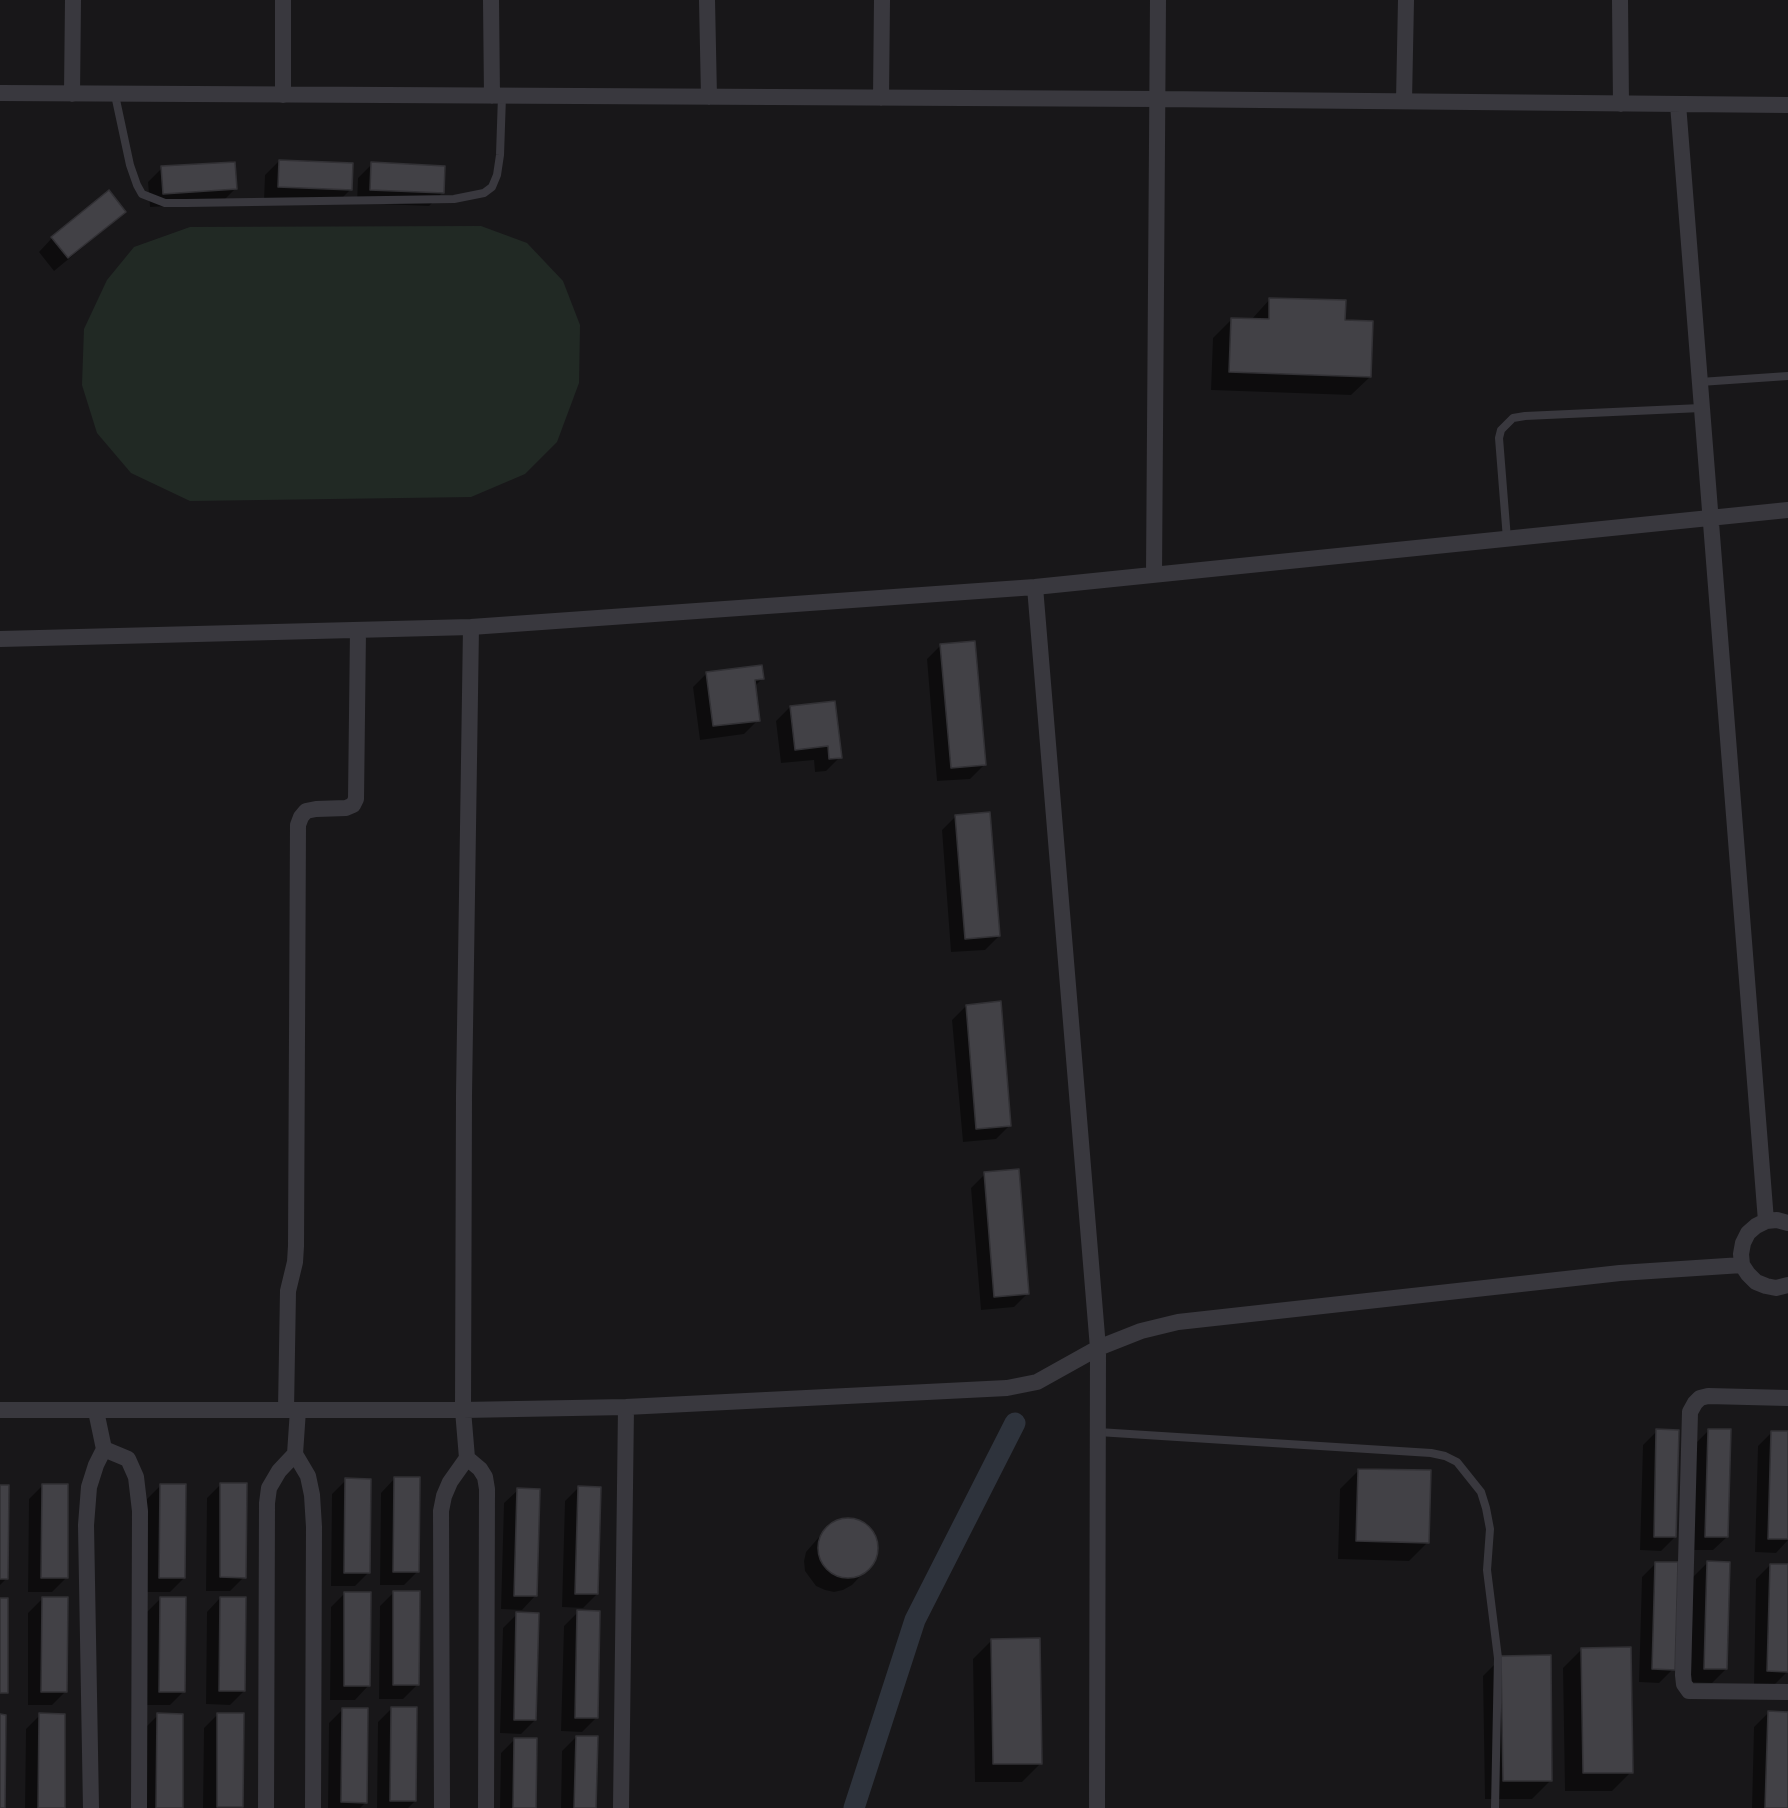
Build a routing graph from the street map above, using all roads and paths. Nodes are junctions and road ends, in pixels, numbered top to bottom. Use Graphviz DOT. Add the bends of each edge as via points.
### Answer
graph roads {
  1 [pos="73,0"];
  2 [pos="284,0"];
  3 [pos="491,0"];
  4 [pos="707,0"];
  5 [pos="882,0"];
  6 [pos="1158,0"];
  7 [pos="1406,0"];
  8 [pos="1620,0"];
  9 [pos="0,93"];
  10 [pos="72,94"];
  11 [pos="115,94"];
  12 [pos="283,95"];
  13 [pos="497,96"];
  14 [pos="709,97"];
  15 [pos="881,98"];
  16 [pos="1157,99"];
  17 [pos="1404,101"];
  18 [pos="1621,104"];
  19 [pos="1678,104"];
  20 [pos="1788,105"];
  21 [pos="1788,376"];
  22 [pos="1700,382"];
  23 [pos="1701,408"];
  24 [pos="1788,510"];
  25 [pos="1710,517"];
  26 [pos="1507,539"];
  27 [pos="1154,574"];
  28 [pos="1035,587"];
  29 [pos="471,627"];
  30 [pos="358,630"];
  31 [pos="0,639"];
  32 [pos="1766,1221"];
  33 [pos="1788,1223"];
  34 [pos="1742,1264"];
  35 [pos="1788,1286"];
  36 [pos="1098,1348"];
  37 [pos="1788,1398"];
  38 [pos="626,1407"];
  39 [pos="0,1410"];
  40 [pos="292,1410"];
  41 [pos="463,1410"];
  42 [pos="96,1411"];
  43 [pos="1098,1432"];
  44 [pos="104,1449"];
  45 [pos="295,1455"];
  46 [pos="467,1458"];
  47 [pos="1788,1692"];
  48 [pos="91,1808"];
  49 [pos="139,1808"];
  50 [pos="266,1808"];
  51 [pos="313,1808"];
  52 [pos="442,1808"];
  53 [pos="486,1808"];
  54 [pos="621,1808"];
  55 [pos="1097,1808"];
  56 [pos="1495,1808"];
  1 -- 10 [label="street"];
  2 -- 12 [label="street"];
  3 -- 13 [label="street"];
  4 -- 14 [label="street"];
  5 -- 15 [label="street"];
  6 -- 16 [label="street"];
  7 -- 17 [label="street"];
  8 -- 18 [label="street"];
  9 -- 10 [label="street"];
  10 -- 11 [label="street"];
  11 -- 12 [label="street"];
  11 -- 13 [label="lane" via="130,165 142,194 176,203 454,199 484,194 497,176 500,155"];
  12 -- 13 [label="street"];
  13 -- 14 [label="street"];
  14 -- 15 [label="street"];
  15 -- 16 [label="street"];
  16 -- 17 [label="street"];
  16 -- 27 [label="street"];
  17 -- 18 [label="street"];
  18 -- 19 [label="street"];
  19 -- 20 [label="street"];
  19 -- 22 [label="street"];
  21 -- 22 [label="lane"];
  22 -- 23 [label="street"];
  23 -- 25 [label="street"];
  23 -- 26 [label="lane" via="1513,418 1499,438"];
  24 -- 25 [label="street"];
  25 -- 26 [label="street"];
  25 -- 32 [label="street"];
  26 -- 27 [label="street"];
  27 -- 28 [label="street"];
  28 -- 29 [label="street"];
  28 -- 36 [label="street"];
  29 -- 30 [label="street"];
  29 -- 41 [label="street"];
  30 -- 31 [label="street"];
  30 -- 40 [label="street" via="356,799 346,808 306,811 298,825 296,1246 287,1299"];
  32 -- 33 [label="street"];
  32 -- 34 [label="street" via="1748,1233 1743,1243"];
  34 -- 35 [label="street" via="1756,1282 1776,1288"];
  34 -- 36 [label="street" via="1620,1273 1178,1322"];
  36 -- 38 [label="street" via="1037,1382 1006,1388"];
  36 -- 43 [label="street"];
  37 -- 47 [label="street" via="1708,1396 1700,1398 1690,1413 1683,1675 1689,1691"];
  38 -- 41 [label="street"];
  38 -- 54 [label="street"];
  39 -- 42 [label="street"];
  40 -- 41 [label="street"];
  40 -- 42 [label="street"];
  40 -- 45 [label="street"];
  41 -- 46 [label="street"];
  42 -- 44 [label="street"];
  43 -- 55 [label="street"];
  43 -- 56 [label="lane" via="1431,1452 1457,1462 1481,1492 1490,1529 1487,1570 1498,1658"];
  44 -- 48 [label="street" via="89,1487 86,1525"];
  44 -- 49 [label="street" via="128,1459 136,1476 140,1511"];
  45 -- 50 [label="street" via="269,1488 267,1503"];
  45 -- 51 [label="street" via="308,1476 312,1495"];
  46 -- 52 [label="street" via="450,1482 441,1511"];
  46 -- 53 [label="street" via="480,1469 487,1489"];
}
